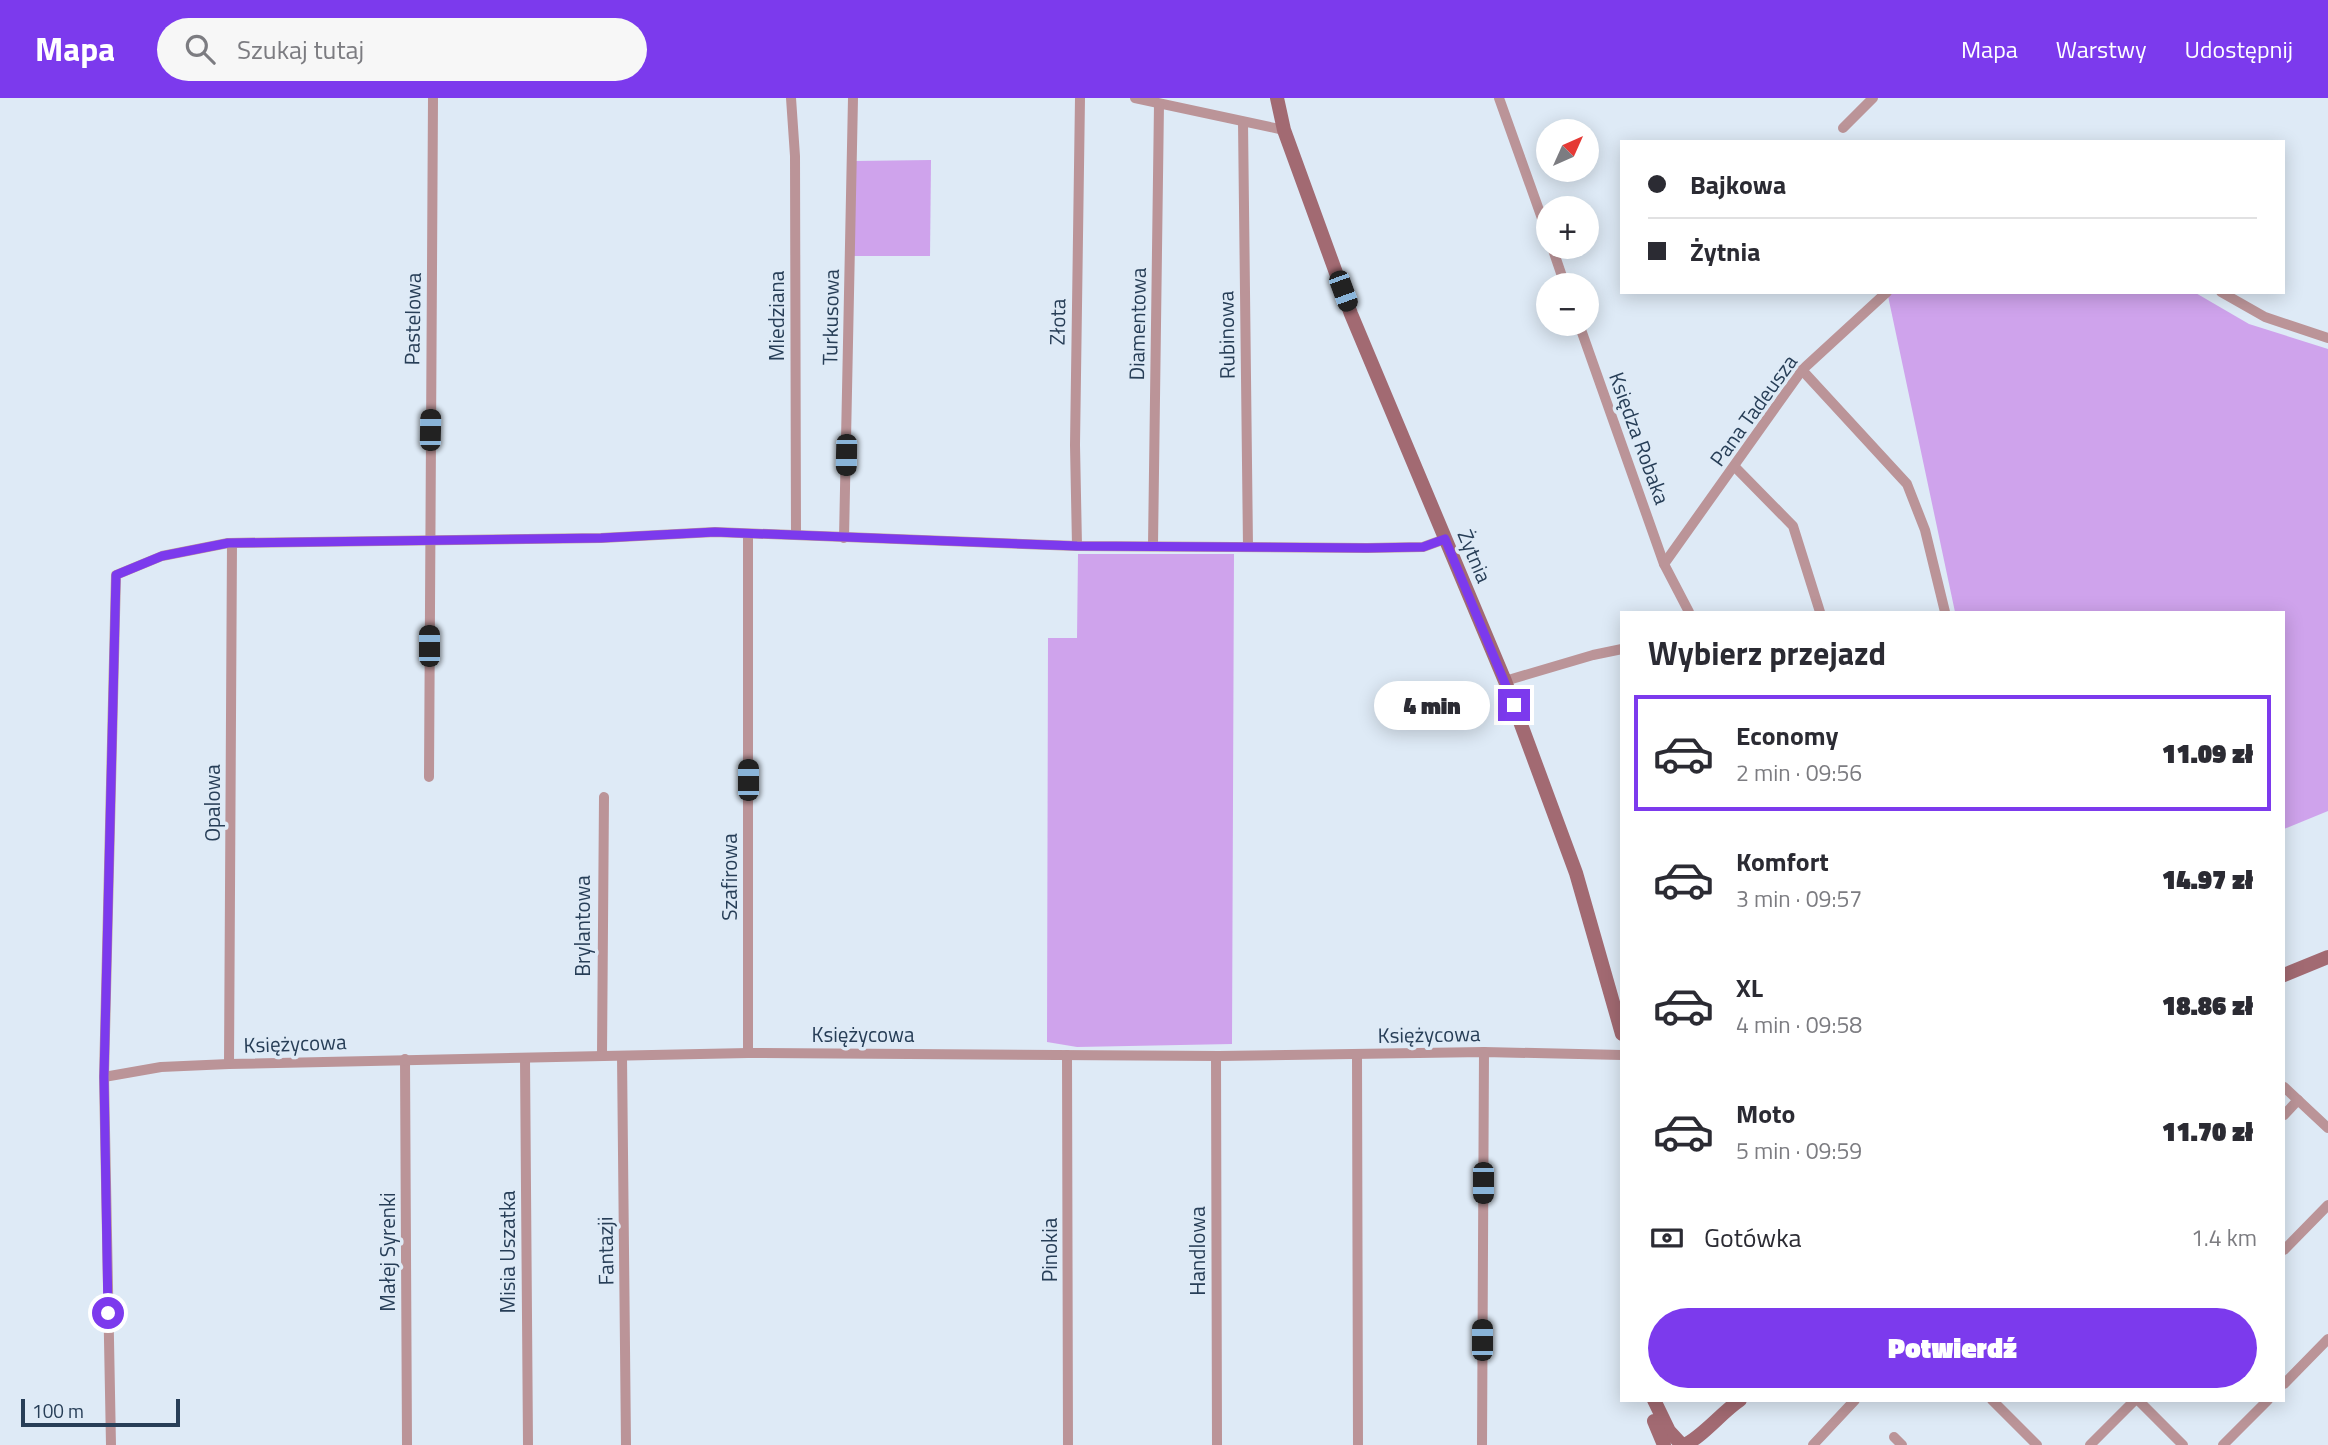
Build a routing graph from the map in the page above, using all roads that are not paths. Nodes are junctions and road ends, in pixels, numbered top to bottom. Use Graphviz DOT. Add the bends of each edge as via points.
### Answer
graph roads {
  1 [pos="433,98"];
  2 [pos="791,98"];
  3 [pos="853,98"];
  4 [pos="1080,98"];
  5 [pos="1135,98"];
  6 [pos="1277,98"];
  7 [pos="1499,98"];
  8 [pos="1873,98"];
  9 [pos="1159,104"];
  10 [pos="1243,122"];
  11 [pos="1843,128"];
  12 [pos="1284,130"];
  13 [pos="1536,202"];
  14 [pos="1885,294"];
  15 [pos="2225,294"];
  16 [pos="1583,336"];
  17 [pos="2328,338"];
  18 [pos="1802,370"];
  19 [pos="1735,467"];
  20 [pos="748,534"];
  21 [pos="796,535"];
  22 [pos="845,538"];
  23 [pos="1445,539"];
  24 [pos="429,541"];
  25 [pos="232,543"];
  26 [pos="1153,545"];
  27 [pos="1077,546"];
  28 [pos="1248,547"];
  29 [pos="1664,564"];
  30 [pos="1688,611"];
  31 [pos="1820,611"];
  32 [pos="1945,611"];
  33 [pos="1620,649"];
  34 [pos="1505,681"];
  35 [pos="429,778"];
  36 [pos="604,797"];
  37 [pos="2328,957"];
  38 [pos="2285,975"];
  39 [pos="1620,1027"];
  40 [pos="1484,1052"];
  41 [pos="748,1053"];
  42 [pos="601,1055"];
  43 [pos="1067,1055"];
  44 [pos="1357,1055"];
  45 [pos="1620,1055"];
  46 [pos="622,1056"];
  47 [pos="1216,1056"];
  48 [pos="405,1059"];
  49 [pos="525,1059"];
  50 [pos="229,1064"];
  51 [pos="104,1077"];
  52 [pos="2285,1088"];
  53 [pos="2298,1100"];
  54 [pos="2285,1114"];
  55 [pos="2328,1127"];
  56 [pos="2328,1205"];
  57 [pos="2285,1249"];
  58 [pos="2328,1339"];
  59 [pos="2285,1383"];
  60 [pos="1648,1402"];
  61 [pos="1655,1402"];
  62 [pos="1737,1402"];
  63 [pos="1738,1402"];
  64 [pos="1854,1402"];
  65 [pos="1994,1402"];
  66 [pos="2134,1402"];
  67 [pos="2138,1402"];
  68 [pos="2266,1402"];
  69 [pos="1894,1437"];
  70 [pos="111,1445"];
  71 [pos="407,1445"];
  72 [pos="527,1445"];
  73 [pos="626,1445"];
  74 [pos="1068,1445"];
  75 [pos="1217,1445"];
  76 [pos="1358,1445"];
  77 [pos="1482,1445"];
  78 [pos="1664,1445"];
  79 [pos="1681,1445"];
  80 [pos="1704,1445"];
  81 [pos="1812,1445"];
  82 [pos="1902,1445"];
  83 [pos="2037,1445"];
  84 [pos="2090,1445"];
  85 [pos="2183,1445"];
  86 [pos="2223,1445"];
  1 -- 24 [label="street, Pastelowa"];
  2 -- 21 [label="street, Miedziana"];
  3 -- 22 [label="street, Turkusowa"];
  4 -- 27 [label="street, Złota"];
  5 -- 9 [label="street"];
  6 -- 12 [label="street, Żytnia"];
  7 -- 13 [label="street"];
  8 -- 11 [label="street"];
  9 -- 10 [label="street"];
  9 -- 26 [label="street, Diamentowa"];
  10 -- 12 [label="street"];
  10 -- 28 [label="street, Rubinowa"];
  12 -- 23 [label="street, Żytnia" via="1351,314"];
  14 -- 18 [label="street, Pana Tadeusza"];
  15 -- 17 [label="street" via="2265,317"];
  16 -- 29 [label="street, Księdza Robaka"];
  18 -- 19 [label="street, Pana Tadeusza"];
  18 -- 32 [label="street" via="1907,484 1925,530"];
  19 -- 29 [label="street, Pana Tadeusza"];
  19 -- 31 [label="street" via="1793,526"];
  20 -- 21 [label="street"];
  20 -- 24 [label="street"];
  20 -- 41 [label="street, Szafirowa"];
  21 -- 22 [label="street"];
  22 -- 27 [label="street"];
  23 -- 28 [label="street" via="1423,547"];
  23 -- 34 [label="street, Żytnia"];
  24 -- 25 [label="street"];
  24 -- 35 [label="street, Pastelowa"];
  25 -- 50 [label="street, Opalowa"];
  25 -- 51 [label="street" via="162,556 116,575"];
  26 -- 27 [label="street"];
  26 -- 28 [label="street"];
  29 -- 30 [label="street, Księdza Robaka"];
  33 -- 34 [label="street"];
  34 -- 39 [label="street, Żytnia" via="1576,873"];
  36 -- 42 [label="street, Brylantowa"];
  37 -- 38 [label="street"];
  40 -- 44 [label="street, Księżycowa"];
  40 -- 45 [label="street, Księżycowa"];
  40 -- 77 [label="street"];
  41 -- 43 [label="street, Księżycowa"];
  41 -- 46 [label="street, Księżycowa"];
  42 -- 46 [label="street, Księżycowa"];
  42 -- 49 [label="street, Księżycowa"];
  43 -- 47 [label="street, Księżycowa"];
  43 -- 74 [label="street, Pinokia"];
  44 -- 47 [label="street, Księżycowa"];
  44 -- 76 [label="street"];
  46 -- 73 [label="street, Fantazji"];
  47 -- 75 [label="street, Handlowa"];
  48 -- 49 [label="street, Księżycowa"];
  48 -- 50 [label="street, Księżycowa"];
  48 -- 71 [label="street, Małej Syrenki"];
  49 -- 72 [label="street, Misia Uszatka"];
  50 -- 51 [label="street, Księżycowa" via="161,1067"];
  51 -- 70 [label="street"];
  52 -- 53 [label="street"];
  53 -- 54 [label="street"];
  53 -- 55 [label="street"];
  56 -- 57 [label="street"];
  58 -- 59 [label="street"];
  60 -- 78 [label="street"];
  61 -- 79 [label="street"];
  62 -- 79 [label="street" via="1699,1436"];
  63 -- 80 [label="street"];
  64 -- 81 [label="street"];
  65 -- 83 [label="street"];
  66 -- 84 [label="street"];
  67 -- 85 [label="street"];
  68 -- 86 [label="street"];
  69 -- 82 [label="street"];
}
